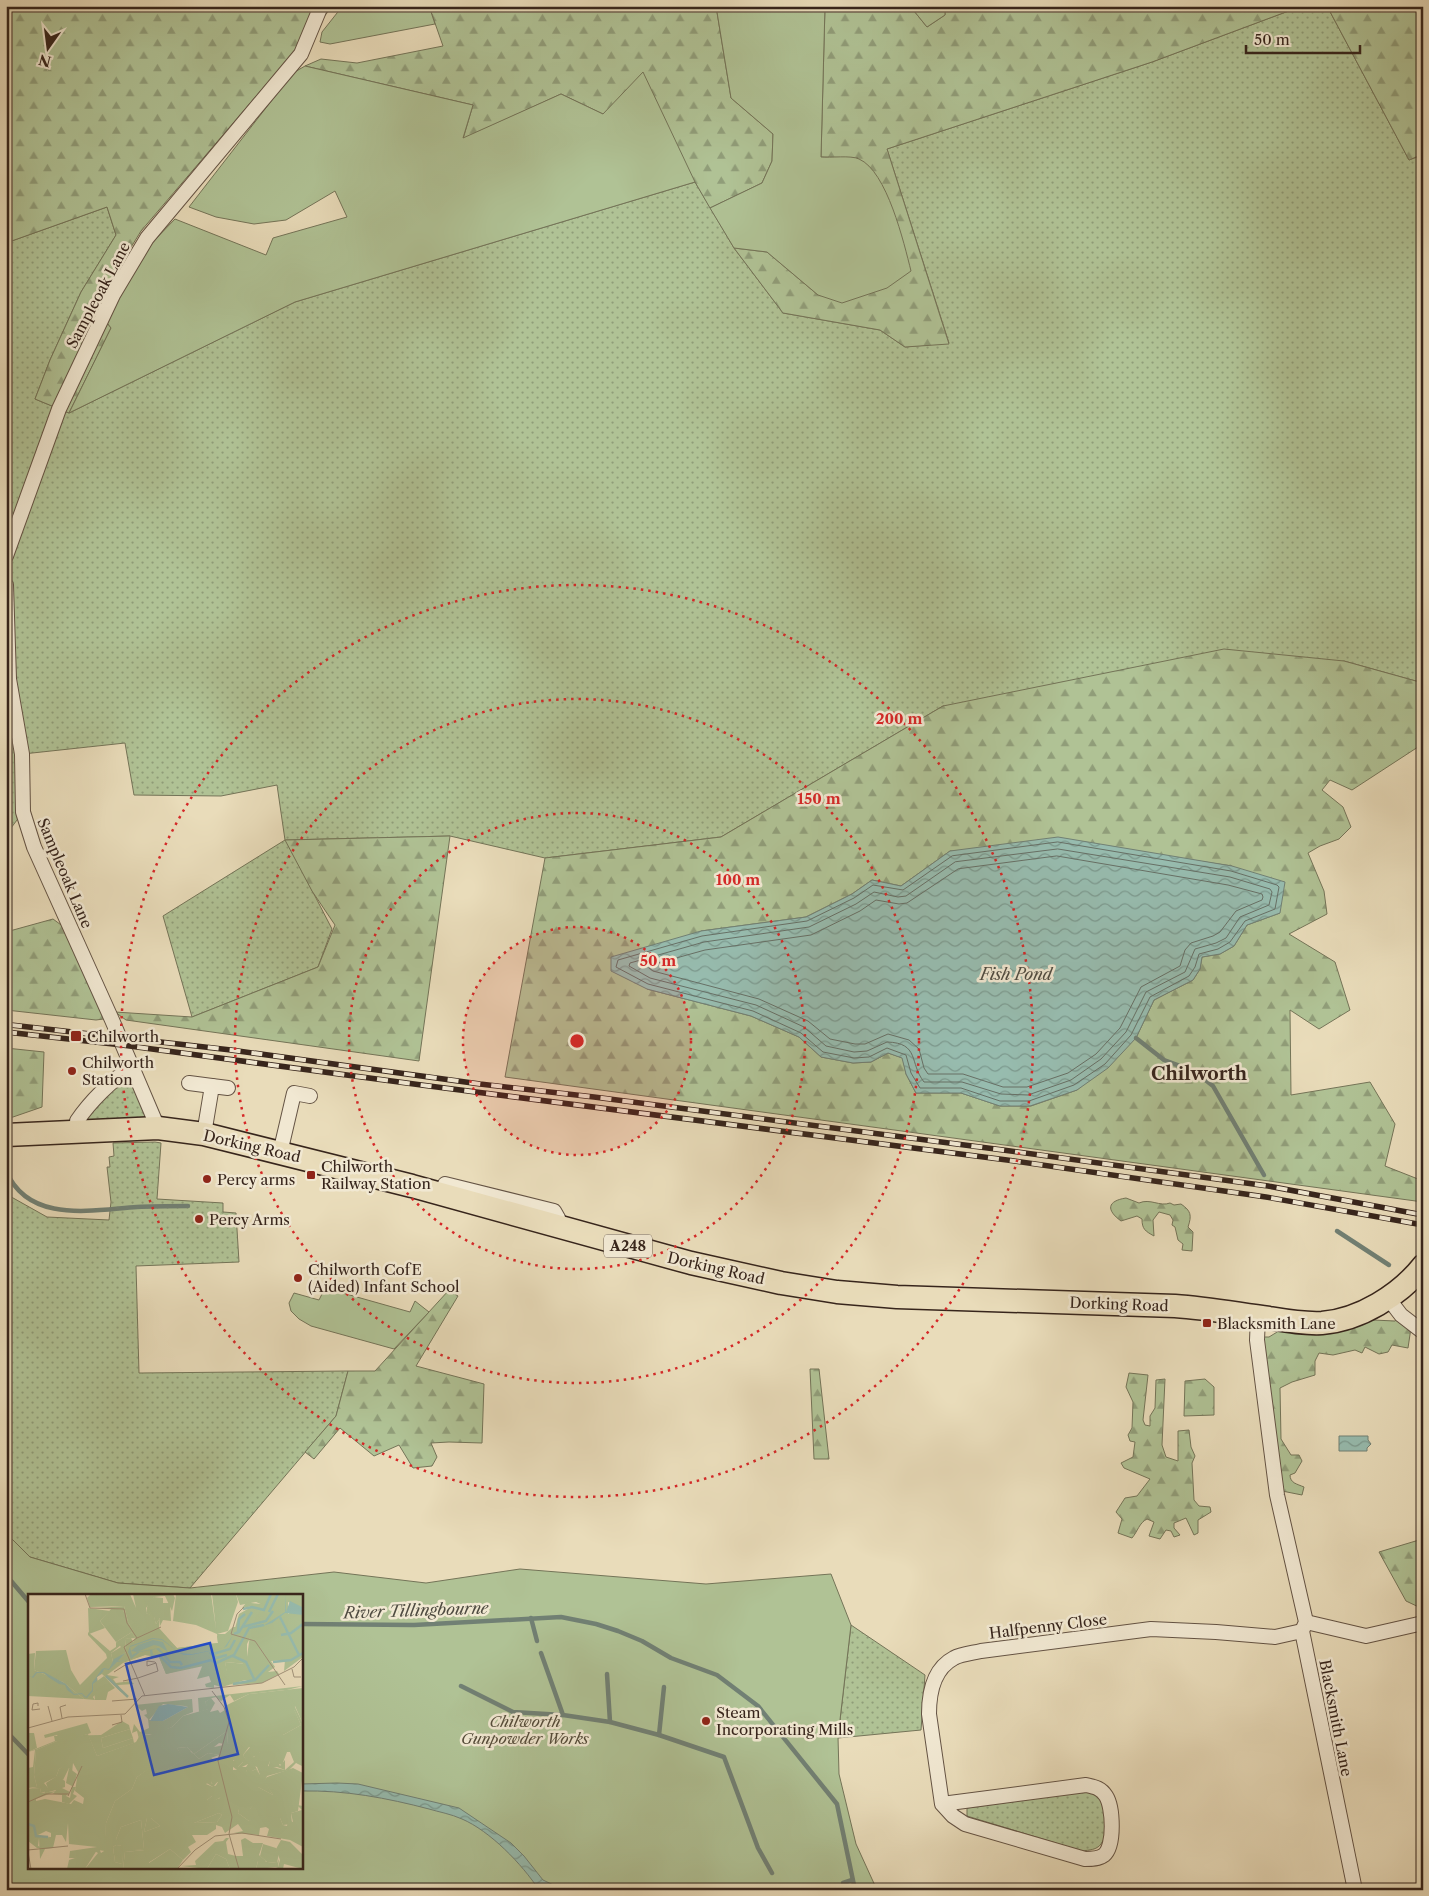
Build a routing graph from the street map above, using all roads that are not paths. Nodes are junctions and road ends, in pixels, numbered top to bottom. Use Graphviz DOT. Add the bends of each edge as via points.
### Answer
graph roads {
  1 [pos="321,6"];
  2 [pos="6,556"];
  3 [pos="6,584"];
  4 [pos="132,1068"];
  5 [pos="189,1083"];
  6 [pos="212,1086"];
  7 [pos="228,1088"];
  8 [pos="310,1096"];
  9 [pos="158,1128"];
  10 [pos="78,1132"];
  11 [pos="204,1134"];
  12 [pos="6,1135"];
  13 [pos="280,1153"];
  14 [pos="408,1174"];
  15 [pos="472,1197"];
  16 [pos="1423,1266"];
  17 [pos="1388,1298"];
  18 [pos="1258,1317"];
  19 [pos="1423,1332"];
  20 [pos="1423,1623"];
  21 [pos="1304,1626"];
  22 [pos="942,1804"];
  23 [pos="1355,1890"];
  1 -- 2 [label="street, Sampleoak Lane" via="301,54 147,238 113,295 59,409"];
  3 -- 4 [label="street, Sampleoak Lane" via="9,679 22,754 23,812 34,847"];
  4 -- 9 [label="street, Sampleoak Lane"];
  4 -- 10 [label="street" via="115,1079 82,1114 77,1121"];
  5 -- 6 [label="street"];
  6 -- 7 [label="street"];
  6 -- 11 [label="street"];
  8 -- 13 [label="street" via="290,1093"];
  9 -- 10 [label="main road, Dorking Road / A248"];
  9 -- 11 [label="main road, Dorking Road / A248"];
  10 -- 12 [label="main road, Dorking Road / A248"];
  11 -- 13 [label="main road, Dorking Road / A248"];
  13 -- 15 [label="main road, Dorking Road / A248"];
  14 -- 15 [label="street"];
  15 -- 18 [label="main road, Dorking Road / A248" via="559,1227 691,1263 837,1292 897,1297 1175,1306"];
  16 -- 17 [label="main road, Dorking Road / A248"];
  17 -- 18 [label="main road, Dorking Road / A248" via="1358,1313 1324,1323"];
  17 -- 19 [label="street" via="1401,1315"];
  18 -- 21 [label="street, Blacksmith Lane" via="1257,1340 1277,1495"];
  20 -- 21 [label="street" via="1366,1636"];
  21 -- 22 [label="street, Halfpenny Close" via="1275,1637 1151,1629 981,1651 954,1658 940,1669 929,1700 928,1714"];
  21 -- 23 [label="street, Blacksmith Lane" via="1325,1752"];
  22 -- 22 [label="street" via="1086,1785 1098,1788 1109,1802 1110,1846 1104,1855 1085,1859 964,1824"];
}
